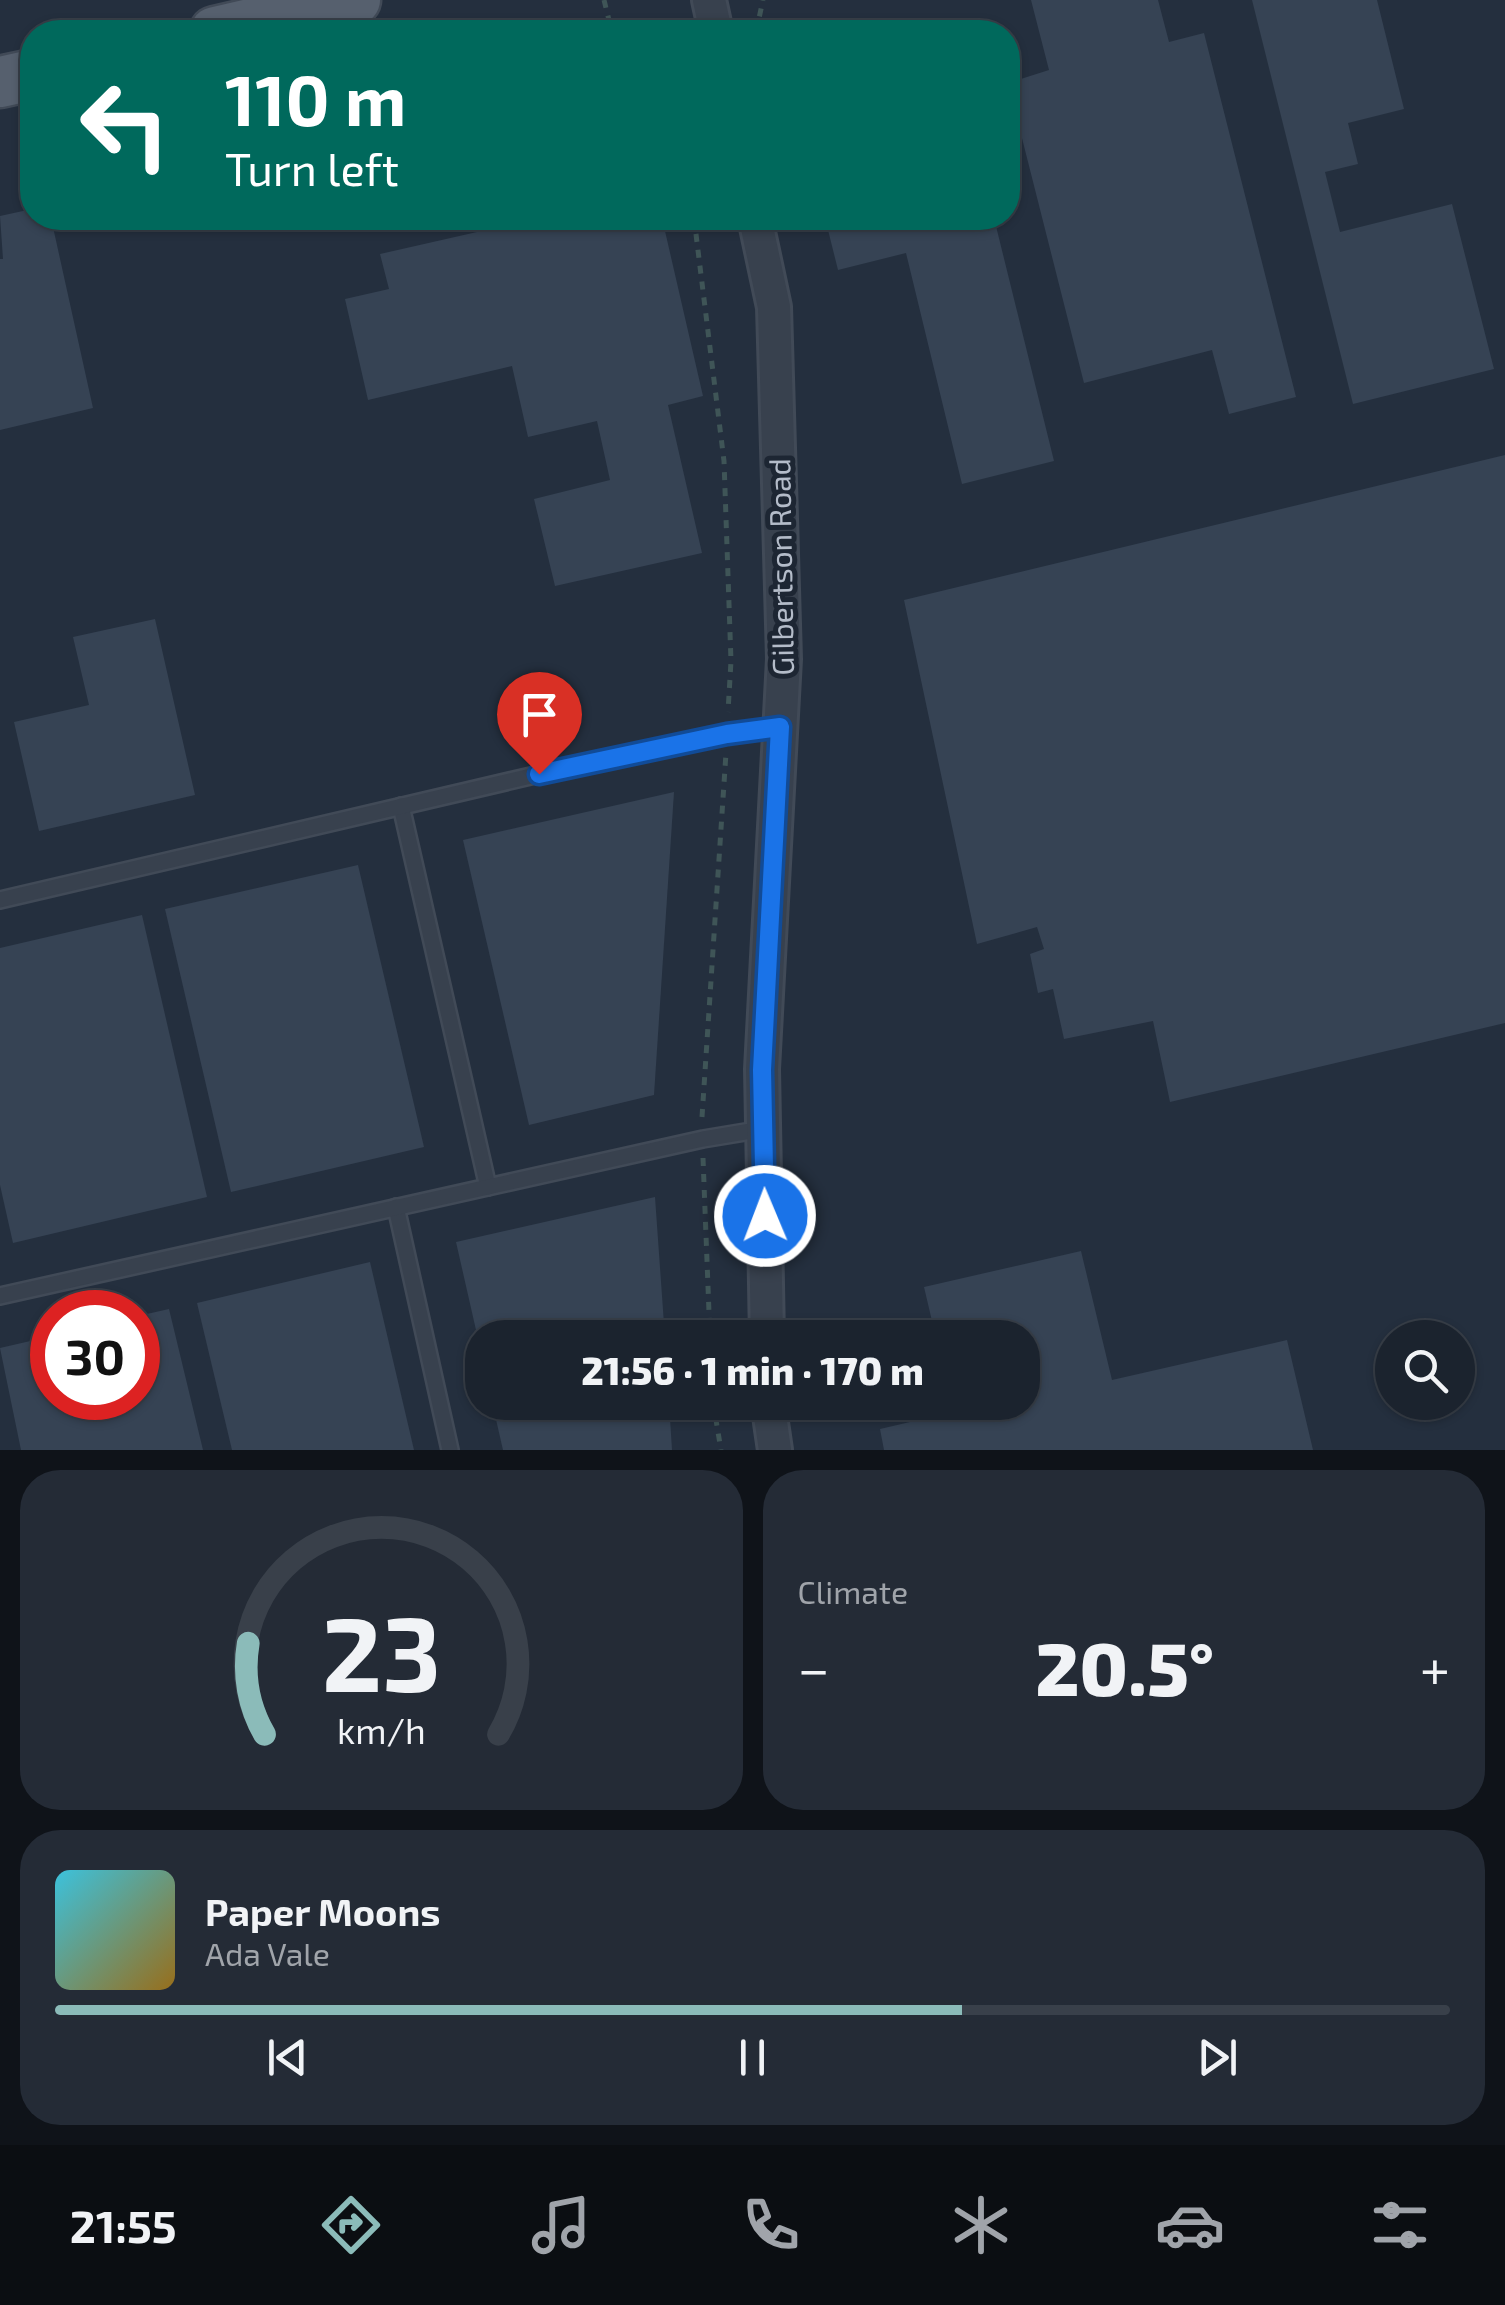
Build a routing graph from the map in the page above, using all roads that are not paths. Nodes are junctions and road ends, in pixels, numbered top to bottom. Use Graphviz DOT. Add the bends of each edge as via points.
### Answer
graph roads {
  1 [pos="355,0"];
  2 [pos="268,20"];
  3 [pos="758,230"];
  4 [pos="780,727"];
  5 [pos="401,806"];
  6 [pos="0,900"];
  7 [pos="763,1129"];
  8 [pos="488,1187"];
  9 [pos="396,1208"];
  10 [pos="0,1296"];
  11 [pos="767,1320"];
  12 [pos="771,1420"];
  13 [pos="450,1450"];
  14 [pos="776,1450"];
  1 -- 2 [label="main road"];
  3 -- 4 [label="street, Gilbertson Road" via="774,307"];
  4 -- 5 [label="lane"];
  4 -- 7 [label="street, Gilbertson Road"];
  5 -- 6 [label="lane"];
  5 -- 8 [label="lane"];
  7 -- 8 [label="lane"];
  7 -- 11 [label="street, Gilbertson Road"];
  8 -- 9 [label="lane"];
  9 -- 10 [label="lane"];
  9 -- 13 [label="lane"];
  12 -- 14 [label="street"];
}
